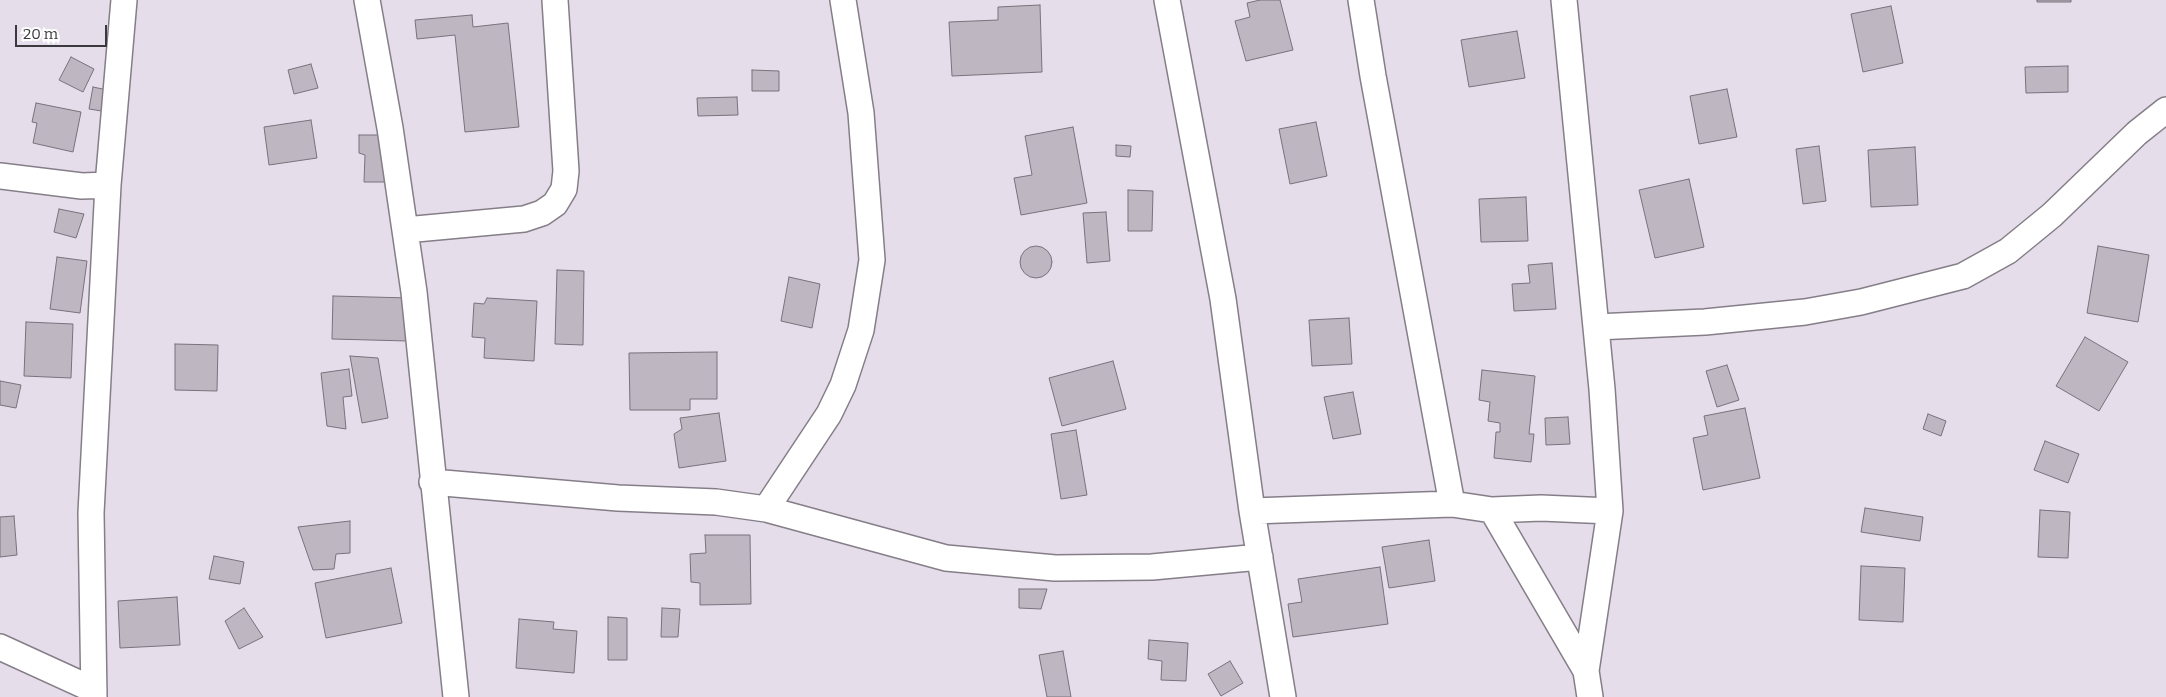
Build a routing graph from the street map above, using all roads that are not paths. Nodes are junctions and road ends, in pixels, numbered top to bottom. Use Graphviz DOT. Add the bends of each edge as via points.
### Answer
graph roads {
  1 [pos="124,0"];
  2 [pos="367,0"];
  3 [pos="555,0"];
  4 [pos="843,0"];
  5 [pos="1167,0"];
  6 [pos="1361,0"];
  7 [pos="1564,0"];
  8 [pos="2166,110"];
  9 [pos="0,176"];
  10 [pos="108,185"];
  11 [pos="405,230"];
  12 [pos="1596,327"];
  13 [pos="432,482"];
  14 [pos="1452,504"];
  15 [pos="766,509"];
  16 [pos="1252,510"];
  17 [pos="1492,510"];
  18 [pos="1610,511"];
  19 [pos="1260,557"];
  20 [pos="0,647"];
  21 [pos="1586,671"];
  22 [pos="94,693"];
  23 [pos="456,697"];
  24 [pos="1283,697"];
  25 [pos="1590,697"];
  1 -- 10 [label="street"];
  2 -- 11 [label="street"];
  3 -- 11 [label="street" via="566,171 564,189 556,204 524,219"];
  4 -- 15 [label="street" via="861,112 872,260 861,330 843,384 829,414"];
  5 -- 16 [label="street" via="1223,299"];
  6 -- 14 [label="street"];
  7 -- 12 [label="street"];
  8 -- 12 [label="street" via="2008,251 1963,276 1869,300 1805,312 1705,322"];
  9 -- 10 [label="street" via="82,186"];
  10 -- 22 [label="street" via="91,513"];
  11 -- 13 [label="street"];
  12 -- 18 [label="street"];
  13 -- 15 [label="street" via="618,498 716,502"];
  13 -- 23 [label="street"];
  14 -- 16 [label="street"];
  14 -- 17 [label="street"];
  15 -- 19 [label="street" via="946,558 1064,568 1152,567"];
  16 -- 19 [label="street"];
  17 -- 18 [label="street"];
  17 -- 21 [label="street"];
  18 -- 21 [label="street"];
  19 -- 24 [label="street"];
  20 -- 22 [label="street"];
  21 -- 25 [label="street"];
}
